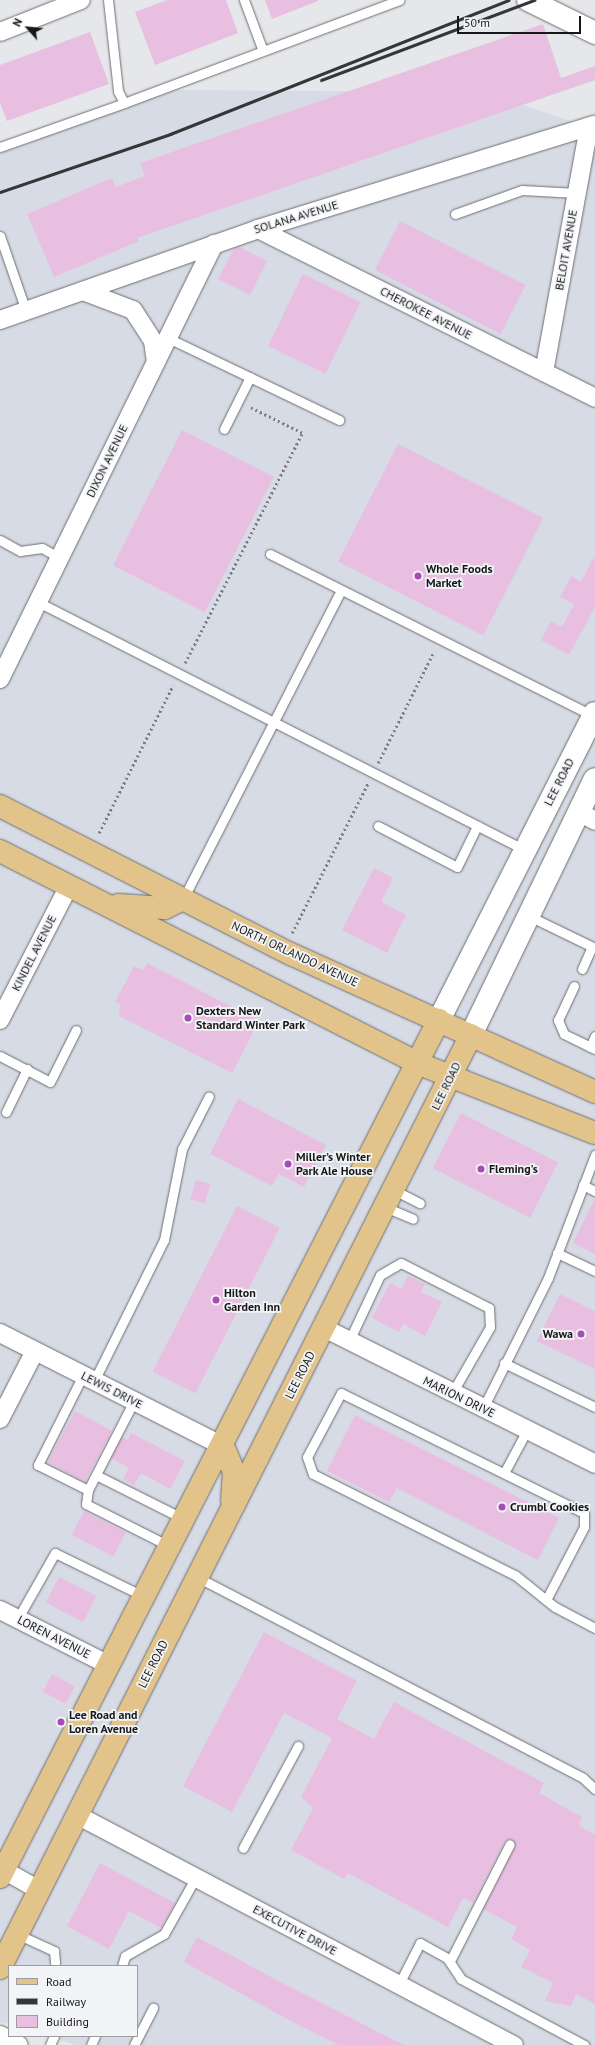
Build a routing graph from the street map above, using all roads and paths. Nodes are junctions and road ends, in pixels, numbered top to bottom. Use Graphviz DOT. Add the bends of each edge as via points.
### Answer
graph roads {
  1 [pos="108,0"];
  2 [pos="244,0"];
  3 [pos="399,0"];
  4 [pos="528,0"];
  5 [pos="76,1"];
  6 [pos="0,32"];
  7 [pos="595,33"];
  8 [pos="263,51"];
  9 [pos="124,103"];
  10 [pos="592,126"];
  11 [pos="0,147"];
  12 [pos="577,193"];
  13 [pos="455,214"];
  14 [pos="258,229"];
  15 [pos="0,236"];
  16 [pos="214,244"];
  17 [pos="83,291"];
  18 [pos="26,311"];
  19 [pos="0,320"];
  20 [pos="168,338"];
  21 [pos="156,362"];
  22 [pos="544,372"];
  23 [pos="250,377"];
  24 [pos="595,398"];
  25 [pos="248,407"];
  26 [pos="339,420"];
  27 [pos="224,429"];
  28 [pos="0,540"];
  29 [pos="270,554"];
  30 [pos="60,558"];
  31 [pos="341,590"];
  32 [pos="38,602"];
  33 [pos="440,639"];
  34 [pos="179,674"];
  35 [pos="0,679"];
  36 [pos="594,715"];
  37 [pos="273,722"];
  38 [pos="373,773"];
  39 [pos="595,779"];
  40 [pos="0,806"];
  41 [pos="587,816"];
  42 [pos="378,826"];
  43 [pos="478,826"];
  44 [pos="98,833"];
  45 [pos="525,850"];
  46 [pos="0,851"];
  47 [pos="69,886"];
  48 [pos="183,899"];
  49 [pos="100,902"];
  50 [pos="529,916"];
  51 [pos="292,933"];
  52 [pos="594,948"];
  53 [pos="582,969"];
  54 [pos="574,986"];
  55 [pos="0,1020"];
  56 [pos="439,1020"];
  57 [pos="76,1030"];
  58 [pos="471,1035"];
  59 [pos="595,1036"];
  60 [pos="592,1048"];
  61 [pos="0,1056"];
  62 [pos="417,1063"];
  63 [pos="27,1069"];
  64 [pos="450,1078"];
  65 [pos="595,1092"];
  66 [pos="209,1096"];
  67 [pos="6,1112"];
  68 [pos="595,1133"];
  69 [pos="595,1155"];
  70 [pos="583,1185"];
  71 [pos="595,1191"];
  72 [pos="390,1198"];
  73 [pos="420,1203"];
  74 [pos="413,1219"];
  75 [pos="557,1253"];
  76 [pos="595,1271"];
  77 [pos="324,1328"];
  78 [pos="0,1333"];
  79 [pos="349,1341"];
  80 [pos="34,1351"];
  81 [pos="504,1363"];
  82 [pos="89,1378"];
  83 [pos="452,1393"];
  84 [pos="134,1401"];
  85 [pos="595,1407"];
  86 [pos="483,1408"];
  87 [pos="0,1419"];
  88 [pos="527,1430"];
  89 [pos="223,1446"];
  90 [pos="595,1464"];
  91 [pos="504,1473"];
  92 [pos="96,1475"];
  93 [pos="88,1490"];
  94 [pos="231,1507"];
  95 [pos="184,1519"];
  96 [pos="170,1546"];
  97 [pos="197,1577"];
  98 [pos="142,1596"];
  99 [pos="546,1600"];
  100 [pos="0,1610"];
  101 [pos="18,1618"];
  102 [pos="595,1628"];
  103 [pos="108,1664"];
  104 [pos="298,1746"];
  105 [pos="595,1789"];
  106 [pos="77,1815"];
  107 [pos="510,1844"];
  108 [pos="243,1848"];
  109 [pos="1,1872"];
  110 [pos="196,1877"];
  111 [pos="39,1890"];
  112 [pos="17,1934"];
  113 [pos="450,1961"];
  114 [pos="56,1965"];
  115 [pos="122,1965"];
  116 [pos="0,1968"];
  117 [pos="399,1984"];
  118 [pos="153,2008"];
  119 [pos="134,2045"];
  120 [pos="514,2045"];
  121 [pos="584,2045"];
  1 -- 9 [label="lane" via="118,91"];
  2 -- 8 [label="lane"];
  3 -- 8 [label="lane"];
  4 -- 7 [label="street"];
  5 -- 6 [label="street"];
  8 -- 9 [label="lane"];
  9 -- 11 [label="lane"];
  10 -- 12 [label="street, BELOIT AVENUE"];
  10 -- 14 [label="street, SOLANA AVENUE"];
  12 -- 13 [label="lane" via="522,190"];
  12 -- 22 [label="street, BELOIT AVENUE"];
  14 -- 16 [label="street, SOLANA AVENUE"];
  14 -- 22 [label="street, CHEROKEE AVENUE"];
  15 -- 18 [label="lane"];
  16 -- 17 [label="street, SOLANA AVENUE"];
  16 -- 20 [label="street, DIXON AVENUE"];
  17 -- 18 [label="street, SOLANA AVENUE"];
  17 -- 21 [label="street" via="133,310 153,341"];
  18 -- 19 [label="street, SOLANA AVENUE"];
  20 -- 21 [label="street, DIXON AVENUE"];
  20 -- 23 [label="lane"];
  21 -- 30 [label="street, DIXON AVENUE"];
  22 -- 24 [label="street, CHEROKEE AVENUE"];
  23 -- 26 [label="lane"];
  23 -- 27 [label="lane"];
  25 -- 34 [label="path" via="302,432"];
  28 -- 30 [label="lane" via="20,551 42,548"];
  29 -- 31 [label="lane"];
  30 -- 32 [label="street, DIXON AVENUE"];
  31 -- 33 [label="lane"];
  31 -- 37 [label="lane"];
  32 -- 34 [label="lane"];
  32 -- 35 [label="street, DIXON AVENUE"];
  33 -- 36 [label="lane"];
  33 -- 38 [label="path"];
  34 -- 37 [label="lane"];
  34 -- 44 [label="path"];
  36 -- 45 [label="street, LEE ROAD"];
  37 -- 38 [label="lane"];
  37 -- 48 [label="lane"];
  38 -- 43 [label="lane"];
  38 -- 51 [label="path"];
  39 -- 41 [label="street, LEE ROAD"];
  40 -- 48 [label="main road, NORTH ORLANDO AVENUE"];
  41 -- 50 [label="street, LEE ROAD"];
  42 -- 43 [label="lane" via="457,867"];
  43 -- 45 [label="lane"];
  45 -- 56 [label="street, LEE ROAD"];
  46 -- 47 [label="main road"];
  47 -- 49 [label="main road"];
  47 -- 55 [label="street, KINDEL AVENUE"];
  48 -- 49 [label="main road" via="165,908"];
  48 -- 56 [label="main road, NORTH ORLANDO AVENUE" via="291,954"];
  49 -- 62 [label="main road"];
  50 -- 52 [label="lane"];
  50 -- 58 [label="street, LEE ROAD"];
  52 -- 53 [label="lane"];
  54 -- 60 [label="lane" via="558,1020 564,1034"];
  56 -- 58 [label="main road, NORTH ORLANDO AVENUE"];
  56 -- 62 [label="main road, LEE ROAD"];
  57 -- 63 [label="lane" via="50,1082"];
  58 -- 64 [label="main road, LEE ROAD"];
  58 -- 65 [label="main road, NORTH ORLANDO AVENUE"];
  59 -- 60 [label="lane"];
  61 -- 63 [label="lane"];
  62 -- 64 [label="main road"];
  62 -- 89 [label="main road, LEE ROAD"];
  63 -- 67 [label="lane"];
  64 -- 68 [label="main road"];
  64 -- 72 [label="main road, LEE ROAD"];
  66 -- 82 [label="lane" via="182,1149 164,1240"];
  69 -- 70 [label="lane"];
  70 -- 71 [label="lane"];
  70 -- 75 [label="lane"];
  72 -- 73 [label="lane"];
  72 -- 74 [label="lane"];
  72 -- 77 [label="main road, LEE ROAD"];
  75 -- 76 [label="lane"];
  75 -- 81 [label="lane"];
  77 -- 79 [label="street, MARION DRIVE"];
  77 -- 94 [label="main road, LEE ROAD"];
  78 -- 80 [label="street, LEWIS DRIVE"];
  79 -- 83 [label="street, MARION DRIVE"];
  79 -- 83 [label="lane" via="380,1275 401,1263 407,1266 489,1308 490,1327"];
  80 -- 82 [label="street, LEWIS DRIVE"];
  80 -- 87 [label="street"];
  81 -- 85 [label="lane"];
  81 -- 86 [label="lane"];
  82 -- 84 [label="street, LEWIS DRIVE"];
  82 -- 93 [label="lane" via="38,1465"];
  83 -- 86 [label="street, MARION DRIVE"];
  84 -- 89 [label="street, LEWIS DRIVE"];
  84 -- 92 [label="lane"];
  86 -- 88 [label="street, MARION DRIVE"];
  88 -- 90 [label="street, MARION DRIVE"];
  88 -- 91 [label="lane"];
  89 -- 94 [label="main road" via="234,1472"];
  89 -- 95 [label="main road, LEE ROAD"];
  91 -- 99 [label="lane" via="584,1513 584,1527"];
  91 -- 99 [label="lane" via="341,1393 308,1457 313,1474 515,1575"];
  92 -- 93 [label="lane"];
  92 -- 95 [label="lane"];
  93 -- 96 [label="lane" via="86,1504"];
  94 -- 97 [label="main road, LEE ROAD"];
  95 -- 96 [label="main road, LEE ROAD"];
  96 -- 98 [label="main road, LEE ROAD"];
  97 -- 105 [label="lane" via="583,1778"];
  97 -- 106 [label="main road, LEE ROAD"];
  98 -- 101 [label="lane" via="54,1553"];
  98 -- 103 [label="main road, LEE ROAD"];
  99 -- 102 [label="lane"];
  100 -- 101 [label="street, LOREN AVENUE"];
  101 -- 103 [label="street, LOREN AVENUE"];
  103 -- 109 [label="main road, LEE ROAD"];
  104 -- 108 [label="lane"];
  106 -- 110 [label="street, EXECUTIVE DRIVE"];
  106 -- 111 [label="main road, LEE ROAD"];
  107 -- 113 [label="lane"];
  109 -- 111 [label="street"];
  110 -- 115 [label="lane" via="164,1934 125,1956"];
  110 -- 117 [label="street, EXECUTIVE DRIVE"];
  111 -- 112 [label="main road, LEE ROAD"];
  112 -- 114 [label="lane" via="54,1951"];
  112 -- 116 [label="main road, LEE ROAD"];
  113 -- 117 [label="lane" via="420,1943"];
  113 -- 121 [label="lane" via="461,1979"];
  117 -- 120 [label="street, EXECUTIVE DRIVE"];
  118 -- 119 [label="lane"];
}
